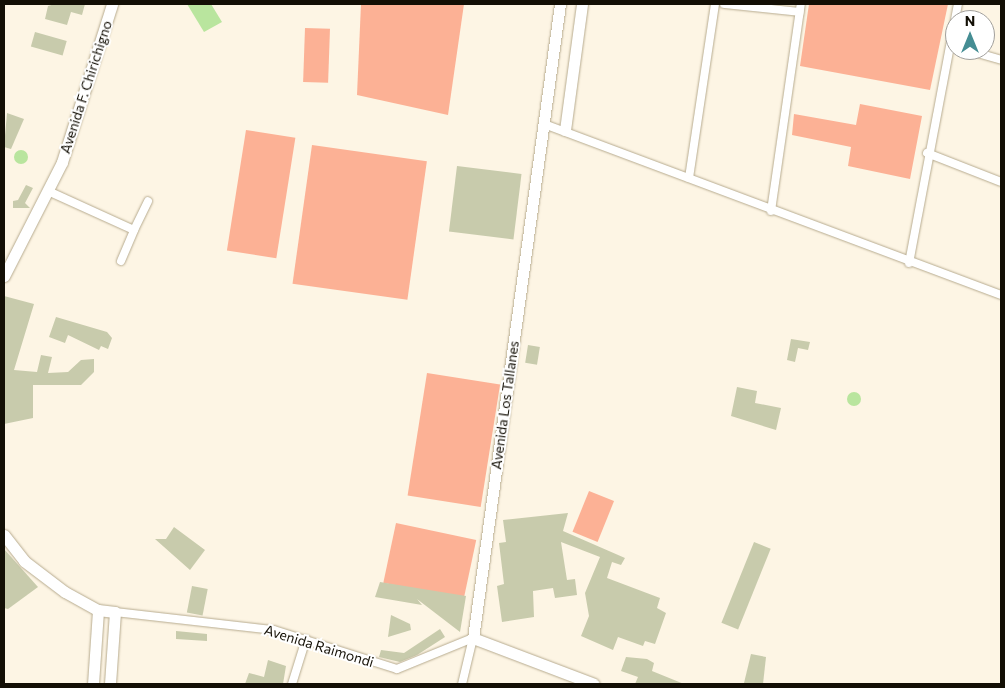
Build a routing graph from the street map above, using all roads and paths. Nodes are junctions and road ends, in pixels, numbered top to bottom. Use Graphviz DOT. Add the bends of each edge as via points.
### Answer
graph roads {
  1 [pos="112,4"];
  2 [pos="560,4"];
  3 [pos="582,4"];
  4 [pos="715,4"];
  5 [pos="724,4"];
  6 [pos="800,8"];
  7 [pos="949,60"];
  8 [pos="544,124"];
  9 [pos="565,130"];
  10 [pos="927,153"];
  11 [pos="689,178"];
  12 [pos="1001,182"];
  13 [pos="48,191"];
  14 [pos="148,201"];
  15 [pos="771,211"];
  16 [pos="134,230"];
  17 [pos="9,254"];
  18 [pos="121,261"];
  19 [pos="909,262"];
  20 [pos="4,276"];
  21 [pos="1001,295"];
  22 [pos="4,535"];
  23 [pos="98,610"];
  24 [pos="115,612"];
  25 [pos="473,638"];
  26 [pos="306,639"];
  27 [pos="93,684"];
  28 [pos="110,684"];
  29 [pos="292,684"];
  30 [pos="462,684"];
  31 [pos="594,684"];
  1 -- 13 [label="main road, Avenida F. Chirichigno" via="80,114"];
  2 -- 8 [label="main road, Avenida Los Tallanes"];
  3 -- 9 [label="main road"];
  4 -- 11 [label="street"];
  5 -- 6 [label="street"];
  6 -- 15 [label="street"];
  7 -- 10 [label="street"];
  8 -- 9 [label="street"];
  8 -- 25 [label="main road, Avenida Los Tallanes"];
  9 -- 11 [label="street"];
  10 -- 12 [label="street"];
  10 -- 19 [label="street"];
  11 -- 15 [label="street"];
  13 -- 16 [label="street"];
  13 -- 17 [label="main road, Avenida F. Chirichigno"];
  14 -- 16 [label="street"];
  15 -- 19 [label="street"];
  16 -- 18 [label="street"];
  17 -- 20 [label="main road, Avenida F. Chirichigno"];
  19 -- 21 [label="street"];
  22 -- 23 [label="main road" via="45,578"];
  23 -- 24 [label="main road, Avenida Raimondi"];
  23 -- 27 [label="main road"];
  24 -- 26 [label="street, Avenida Raimondi" via="245,625"];
  24 -- 28 [label="main road"];
  25 -- 26 [label="street, Avenida Raimondi" via="397,669"];
  25 -- 30 [label="street, Avenida Los Tallanes"];
  25 -- 31 [label="main road"];
  26 -- 29 [label="street"];
}
